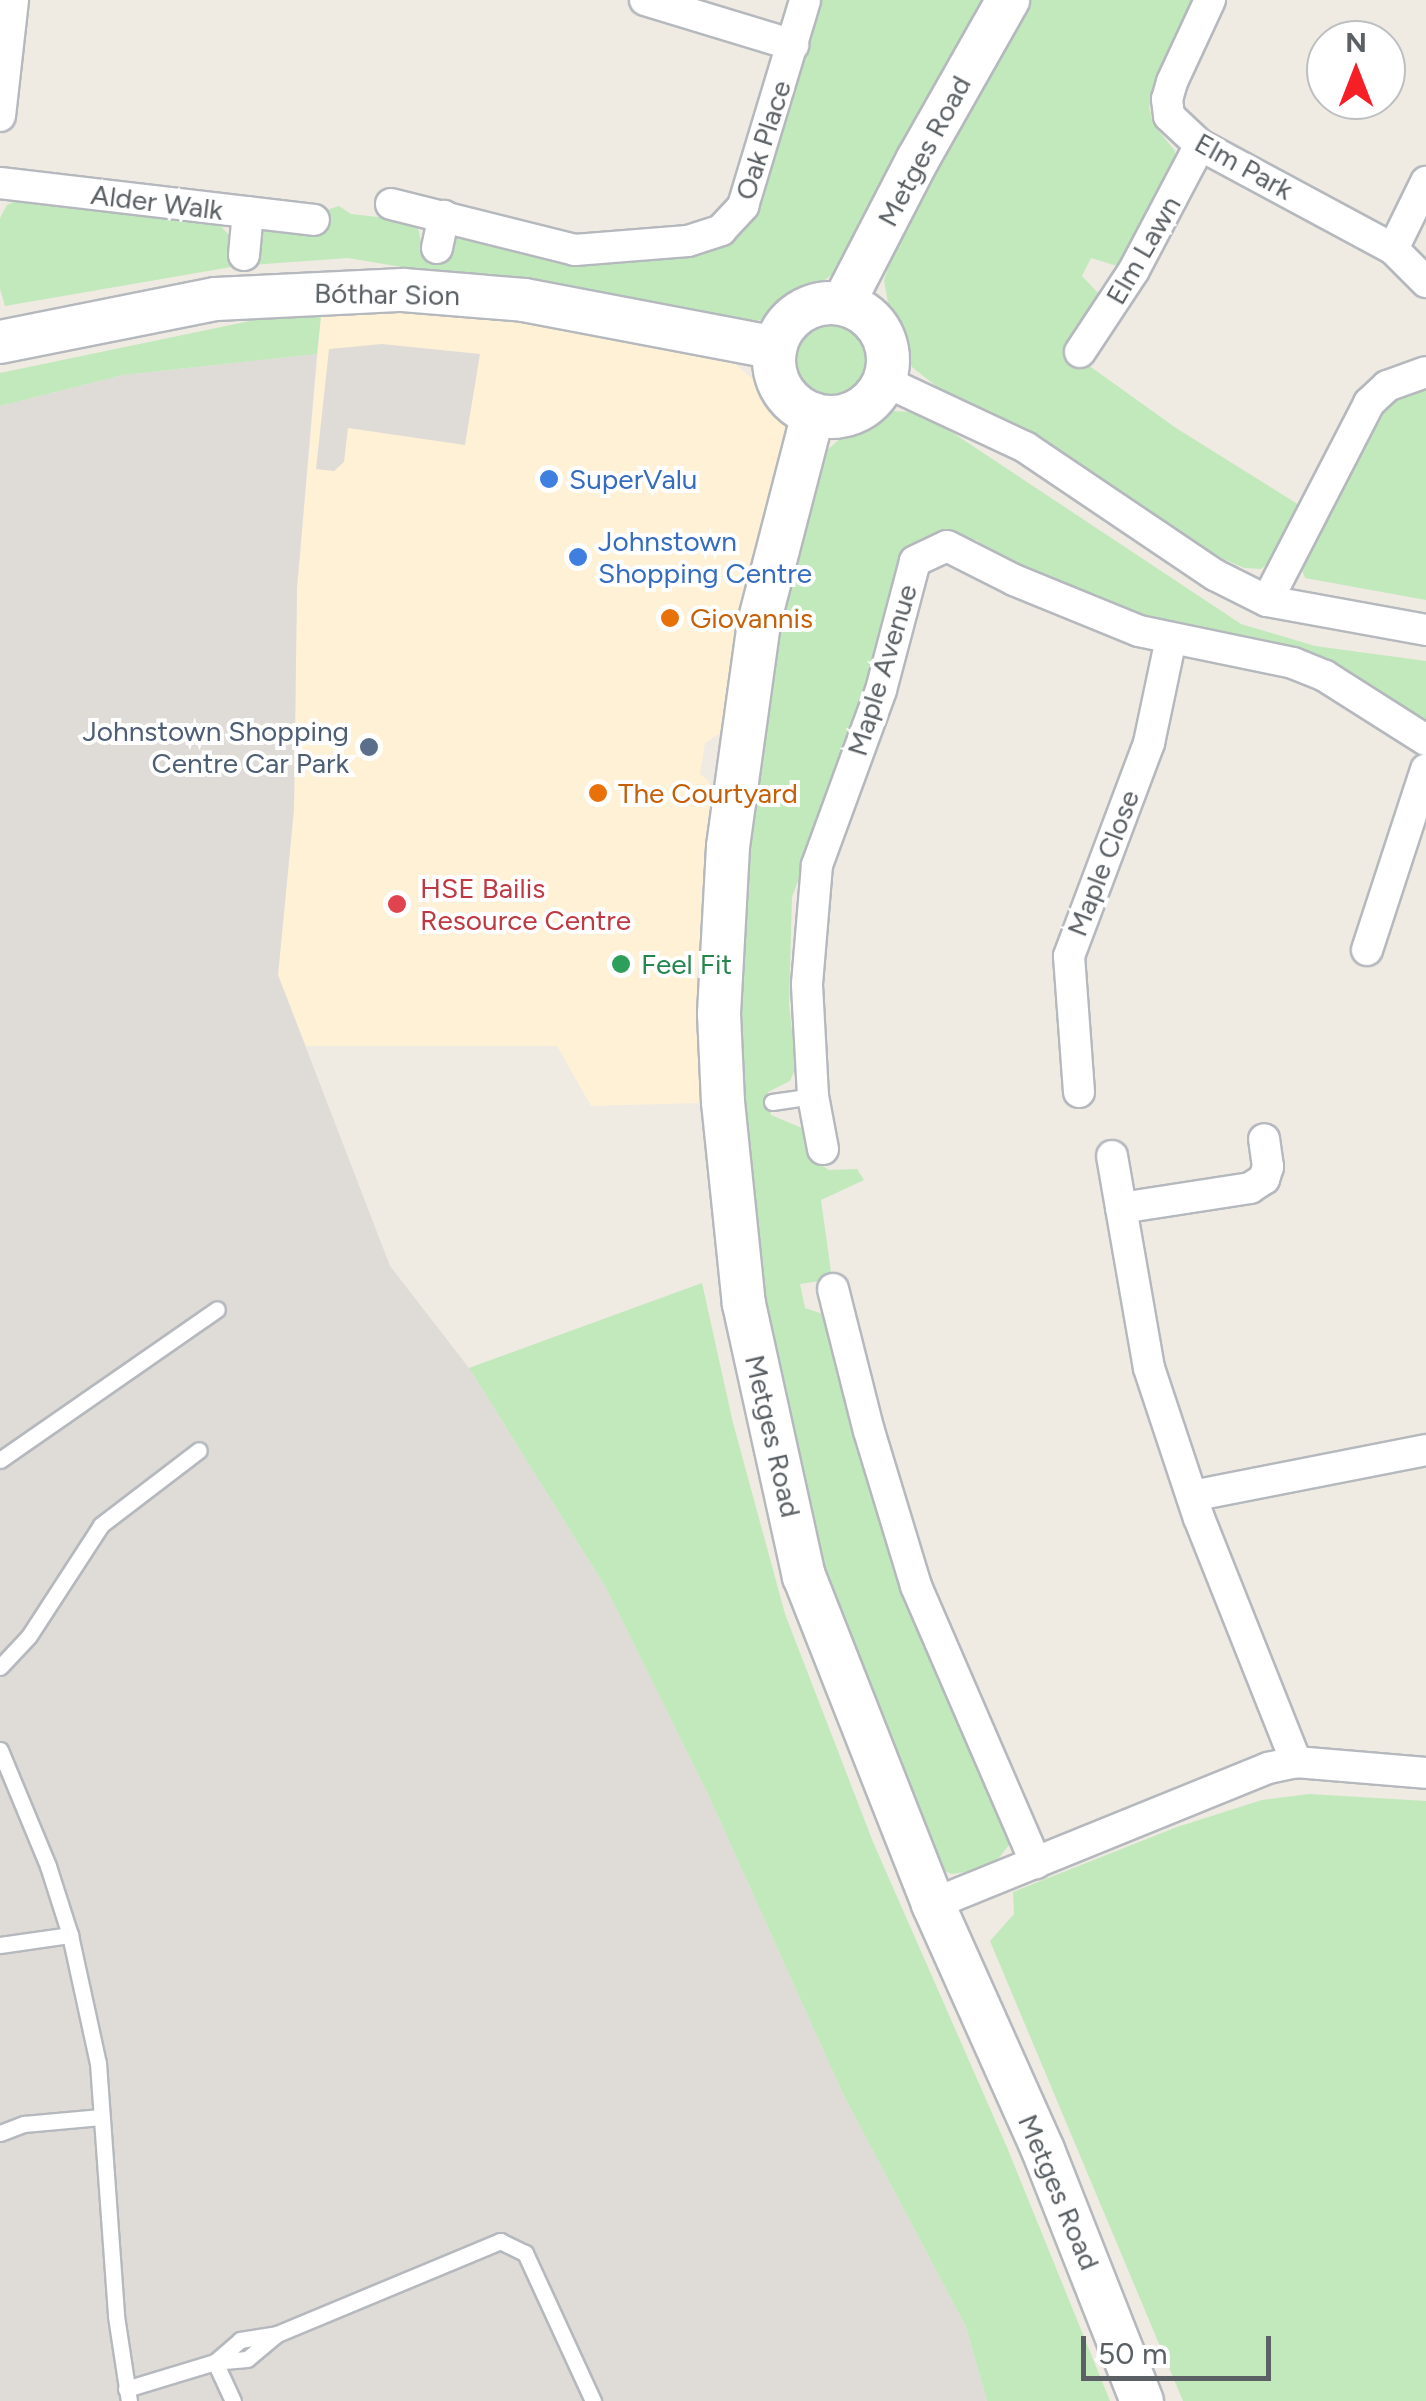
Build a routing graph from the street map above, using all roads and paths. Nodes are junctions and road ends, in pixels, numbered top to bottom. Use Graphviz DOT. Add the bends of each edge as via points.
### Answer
graph roads {
  1 [pos="12,0"];
  2 [pos="645,0"];
  3 [pos="805,0"];
  4 [pos="1008,0"];
  5 [pos="1210,0"];
  6 [pos="793,45"];
  7 [pos="0,116"];
  8 [pos="1200,145"];
  9 [pos="1426,182"];
  10 [pos="0,183"];
  11 [pos="390,204"];
  12 [pos="248,212"];
  13 [pos="444,216"];
  14 [pos="314,220"];
  15 [pos="437,248"];
  16 [pos="1393,248"];
  17 [pos="244,254"];
  18 [pos="1426,282"];
  19 [pos="844,304"];
  20 [pos="0,342"];
  21 [pos="775,348"];
  22 [pos="1080,352"];
  23 [pos="1426,372"];
  24 [pos="884,381"];
  25 [pos="813,414"];
  26 [pos="1267,602"];
  27 [pos="1426,630"];
  28 [pos="1171,639"];
  29 [pos="1426,740"];
  30 [pos="1426,769"];
  31 [pos="1368,950"];
  32 [pos="1079,1092"];
  33 [pos="813,1096"];
  34 [pos="772,1102"];
  35 [pos="1264,1139"];
  36 [pos="823,1149"];
  37 [pos="1112,1156"];
  38 [pos="1121,1208"];
  39 [pos="833,1289"];
  40 [pos="217,1309"];
  41 [pos="198,1450"];
  42 [pos="1426,1450"];
  43 [pos="0,1460"];
  44 [pos="1192,1496"];
  45 [pos="0,1667"];
  46 [pos="0,1750"];
  47 [pos="1296,1762"];
  48 [pos="1426,1773"];
  49 [pos="1036,1863"];
  50 [pos="933,1904"];
  51 [pos="70,1935"];
  52 [pos="0,1945"];
  53 [pos="101,2118"];
  54 [pos="0,2133"];
  55 [pos="215,2362"];
  56 [pos="127,2395"];
  57 [pos="232,2401"];
  58 [pos="593,2401"];
  59 [pos="1142,2401"];
  1 -- 7 [label="street"];
  2 -- 6 [label="street"];
  3 -- 6 [label="street, Oak Place"];
  4 -- 19 [label="street, Metges Road"];
  5 -- 8 [label="street, Elm Park" via="1166,99 1168,116"];
  6 -- 13 [label="street, Oak Place" via="743,206 721,230 688,241 575,250"];
  8 -- 16 [label="street, Elm Park"];
  8 -- 22 [label="street, Elm Lawn" via="1134,270"];
  9 -- 16 [label="street"];
  10 -- 12 [label="street, Alder Walk"];
  11 -- 13 [label="street, Oak Place"];
  12 -- 14 [label="street, Alder Walk"];
  12 -- 17 [label="street"];
  13 -- 15 [label="street"];
  16 -- 18 [label="street, Elm Park"];
  19 -- 21 [label="street" via="805,308 783,328"];
  19 -- 24 [label="street" via="868,316 882,333 888,354"];
  20 -- 21 [label="street, Bóthar Sion" via="216,299 403,290 524,300"];
  21 -- 25 [label="street" via="781,388"];
  23 -- 26 [label="street" via="1387,386 1369,403"];
  24 -- 25 [label="street" via="853,413"];
  24 -- 26 [label="street" via="1026,447 1214,575"];
  25 -- 50 [label="street, Metges Road" via="759,623 736,781 720,996 723,1102 744,1304 804,1576"];
  26 -- 27 [label="street"];
  28 -- 29 [label="street, Maple Avenue" via="1293,663"];
  28 -- 32 [label="street, Maple Close" via="1150,744 1069,956"];
  28 -- 33 [label="street, Maple Avenue" via="1014,580 947,546 915,561 881,690 817,865 806,984"];
  30 -- 31 [label="street"];
  33 -- 34 [label="lane"];
  33 -- 36 [label="street, Maple Avenue"];
  35 -- 38 [label="street" via="1268,1167 1250,1188"];
  37 -- 38 [label="street"];
  38 -- 44 [label="street" via="1150,1368"];
  39 -- 49 [label="street" via="916,1586"];
  40 -- 43 [label="lane"];
  41 -- 45 [label="lane" via="101,1525 29,1636"];
  42 -- 44 [label="street"];
  44 -- 47 [label="street"];
  46 -- 51 [label="lane"];
  47 -- 48 [label="street"];
  47 -- 49 [label="street" via="1240,1778"];
  49 -- 50 [label="street"];
  50 -- 59 [label="street, Metges Road" via="1043,2150"];
  51 -- 52 [label="lane"];
  51 -- 53 [label="lane" via="98,2063"];
  53 -- 54 [label="lane" via="24,2124"];
  53 -- 56 [label="lane"];
  55 -- 56 [label="lane"];
  55 -- 57 [label="lane"];
  55 -- 58 [label="lane" via="247,2358 277,2334 500,2241 525,2253"];
}
